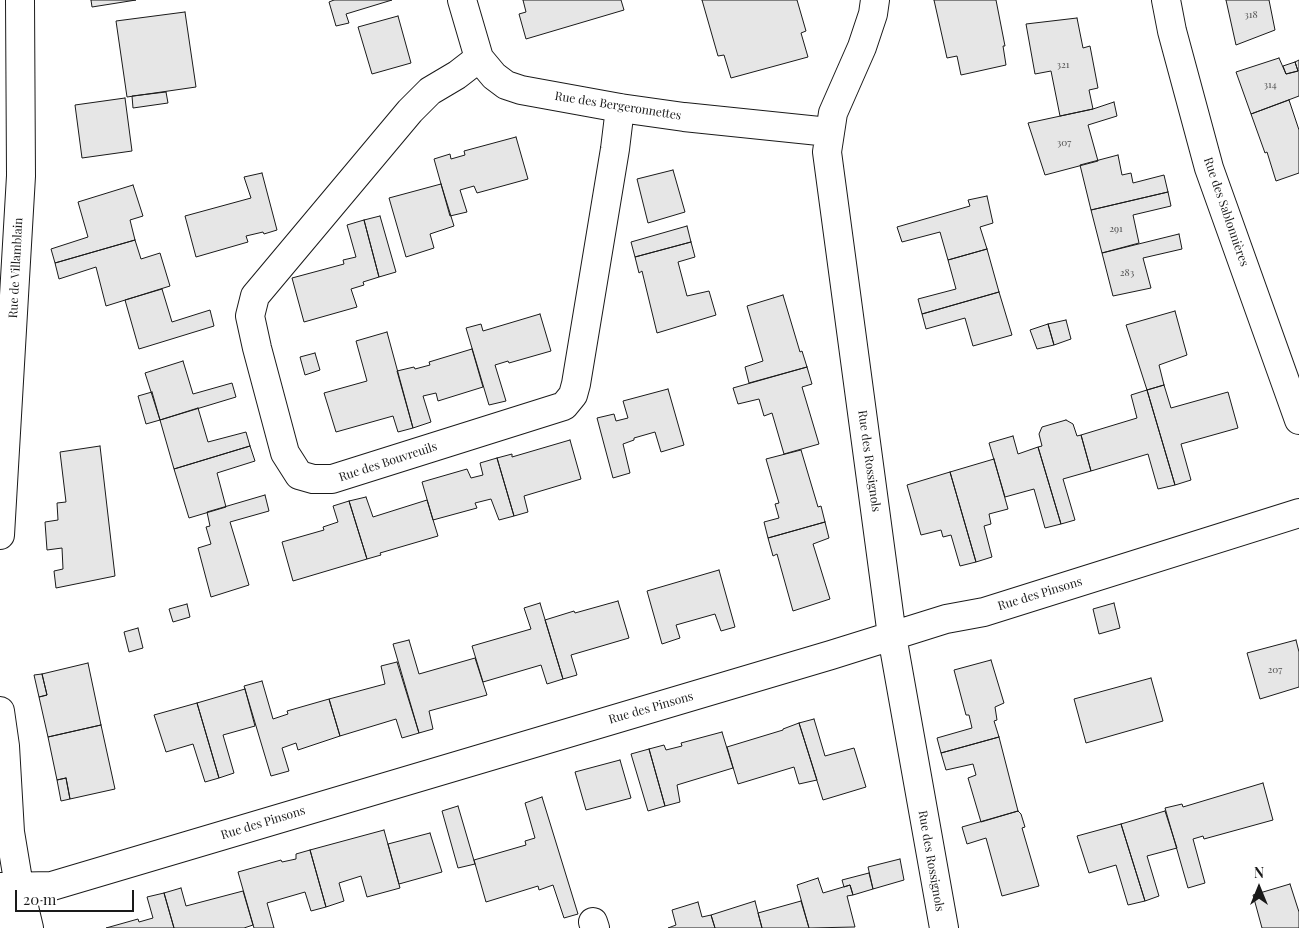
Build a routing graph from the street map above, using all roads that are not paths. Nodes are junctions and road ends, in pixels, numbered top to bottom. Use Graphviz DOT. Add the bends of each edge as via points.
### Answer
graph roads {
  1 [pos="20,0"];
  2 [pos="462,0"];
  3 [pos="875,0"];
  4 [pos="1166,0"];
  5 [pos="478,58"];
  6 [pos="620,108"];
  7 [pos="829,132"];
  8 [pos="1299,420"];
  9 [pos="1299,512"];
  10 [pos="0,535"];
  11 [pos="892,636"];
  12 [pos="0,711"];
  13 [pos="5,823"];
  14 [pos="10,887"];
  15 [pos="0,910"];
  16 [pos="12,928"];
  17 [pos="29,928"];
  18 [pos="944,928"];
  1 -- 10 [label="street, Rue de Villamblain" via="21,176"];
  2 -- 5 [label="street, Rue des Bergeronnettes"];
  3 -- 7 [label="street, Rue des Rossignols" via="862,47 833,113"];
  4 -- 8 [label="street, Rue des Sablonnières" via="1209,168"];
  5 -- 6 [label="street, Rue des Bergeronnettes" via="506,85"];
  5 -- 6 [label="street, Rue des Bouvreuils" via="430,91 410,111 255,296 250,316 257,348 285,453 299,475 332,479 564,406 576,384"];
  6 -- 7 [label="street, Rue des Bergeronnettes"];
  7 -- 11 [label="street, Rue des Rossignols" via="829,174"];
  9 -- 11 [label="street, Rue des Pinsons" via="984,612 946,619"];
  11 -- 14 [label="street, Rue des Pinsons" via="52,886"];
  11 -- 18 [label="street, Rue des Rossignols"];
  12 -- 13 [label="street" via="5,746"];
  13 -- 14 [label="street"];
  14 -- 17 [label="street"];
  15 -- 16 [label="street"];
}
